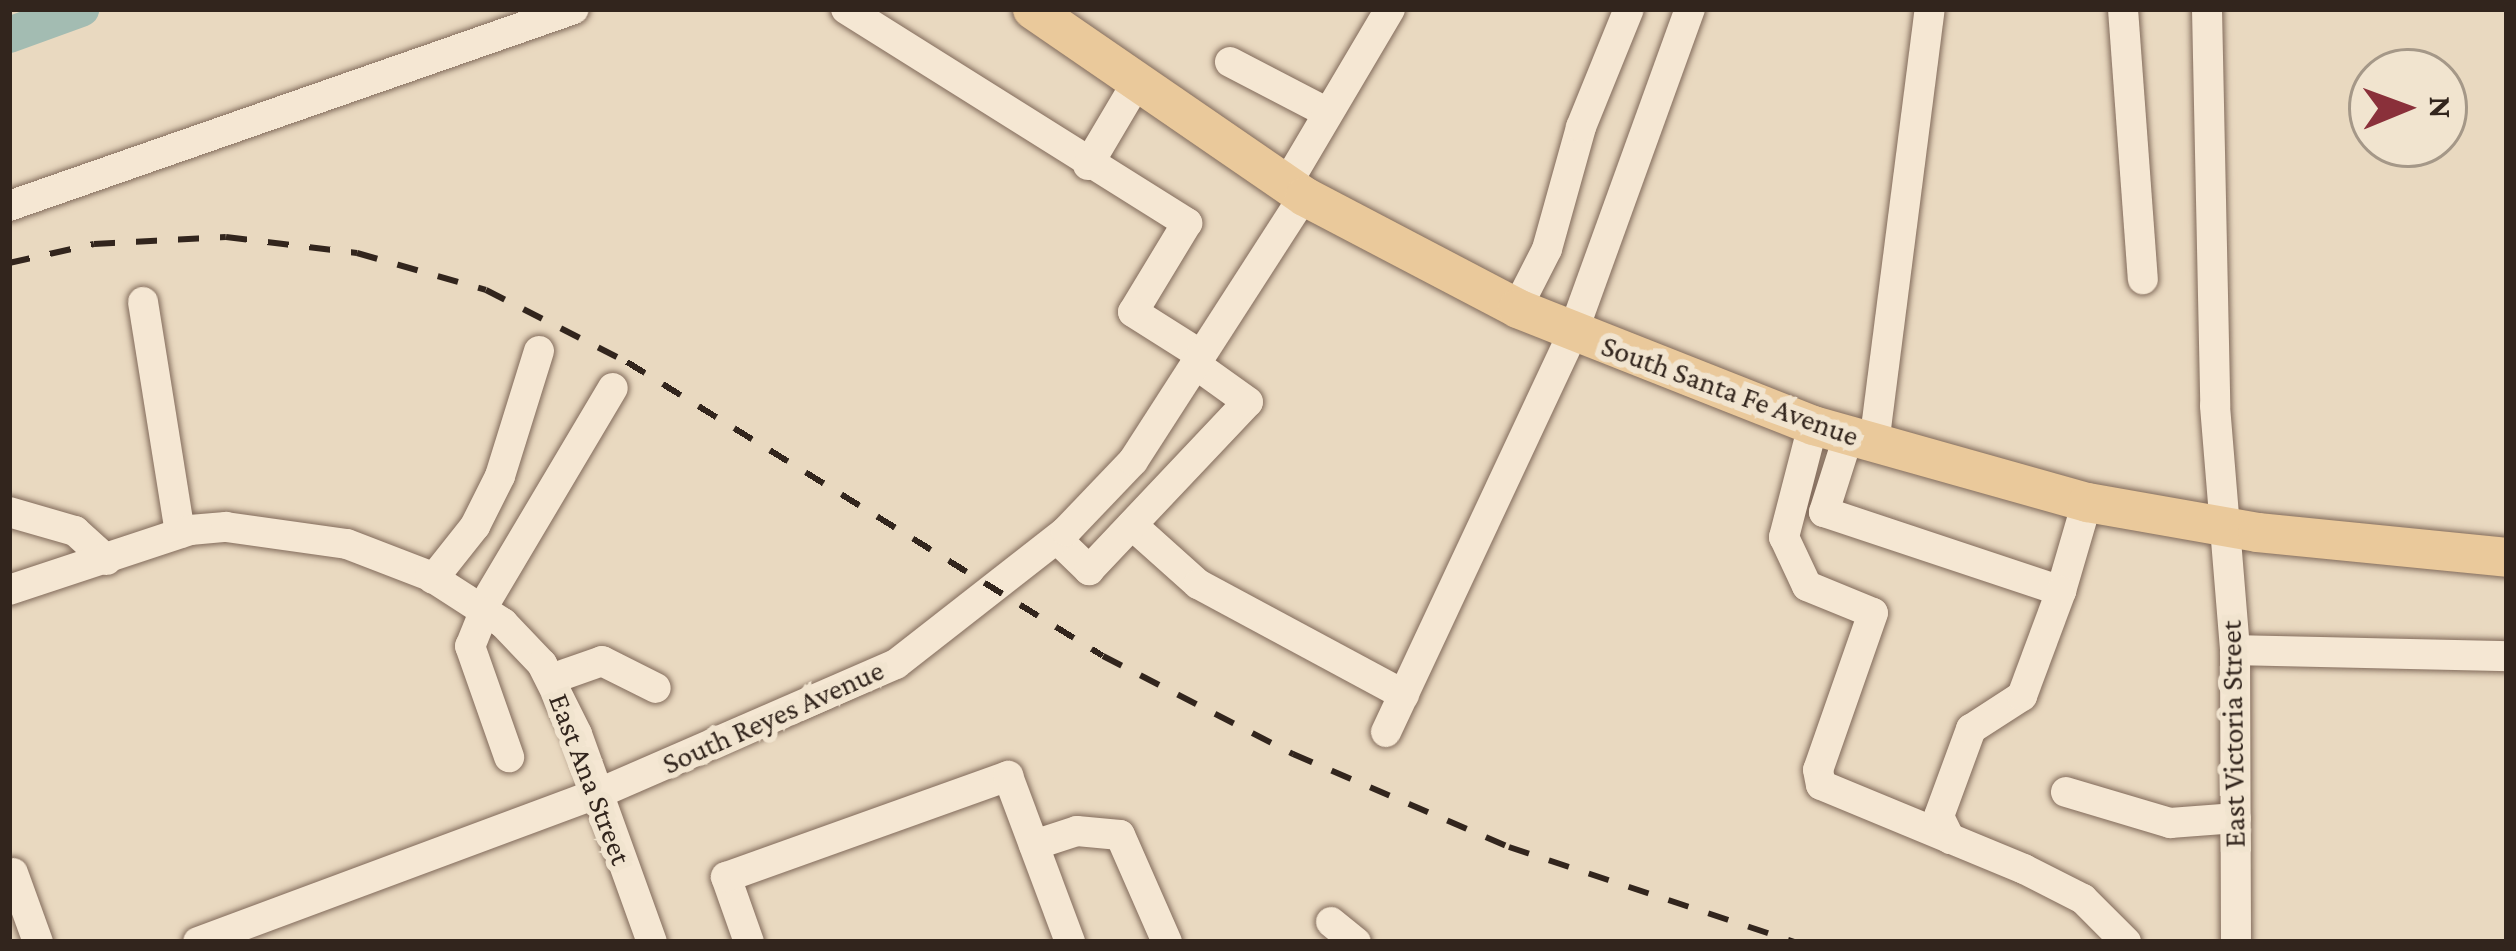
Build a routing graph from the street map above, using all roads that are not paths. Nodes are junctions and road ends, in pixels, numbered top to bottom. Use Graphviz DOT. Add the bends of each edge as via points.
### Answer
graph roads {
  1 [pos="574,9"];
  2 [pos="846,9"];
  3 [pos="1033,9"];
  4 [pos="1390,9"];
  5 [pos="1629,9"];
  6 [pos="1690,9"];
  7 [pos="1930,9"];
  8 [pos="2123,9"];
  9 [pos="2206,9"];
  10 [pos="1230,62"];
  11 [pos="1137,82"];
  12 [pos="1328,113"];
  13 [pos="1088,165"];
  14 [pos="1295,190"];
  15 [pos="9,206"];
  16 [pos="2144,279"];
  17 [pos="143,302"];
  18 [pos="1517,308"];
  19 [pos="1573,332"];
  20 [pos="539,351"];
  21 [pos="1198,360"];
  22 [pos="613,388"];
  23 [pos="1845,436"];
  24 [pos="2087,502"];
  25 [pos="9,512"];
  26 [pos="1132,525"];
  27 [pos="2223,526"];
  28 [pos="179,533"];
  29 [pos="1057,539"];
  30 [pos="2507,557"];
  31 [pos="106,560"];
  32 [pos="433,579"];
  33 [pos="9,590"];
  34 [pos="2061,591"];
  35 [pos="482,611"];
  36 [pos="2235,650"];
  37 [pos="2507,656"];
  38 [pos="551,679"];
  39 [pos="656,688"];
  40 [pos="1404,695"];
  41 [pos="1386,732"];
  42 [pos="509,757"];
  43 [pos="2066,793"];
  44 [pos="597,794"];
  45 [pos="2236,818"];
  46 [pos="1949,839"];
  47 [pos="1034,845"];
  48 [pos="13,874"];
  49 [pos="1331,922"];
  50 [pos="38,942"];
  51 [pos="198,942"];
  52 [pos="652,942"];
  53 [pos="749,942"];
  54 [pos="1070,942"];
  55 [pos="1167,942"];
  56 [pos="1356,942"];
  57 [pos="2126,942"];
  58 [pos="2236,942"];
  1 -- 15 [label="street"];
  2 -- 13 [label="street"];
  3 -- 11 [label="main road, South Santa Fe Avenue"];
  4 -- 12 [label="street, South Reyes Avenue"];
  5 -- 18 [label="street" via="1581,127 1547,249"];
  6 -- 19 [label="street"];
  7 -- 23 [label="street"];
  8 -- 16 [label="street"];
  9 -- 27 [label="street, East Victoria Street"];
  10 -- 12 [label="street"];
  11 -- 13 [label="street"];
  11 -- 14 [label="main road, South Santa Fe Avenue"];
  12 -- 14 [label="street, South Reyes Avenue"];
  13 -- 21 [label="street" via="1187,223 1133,312"];
  14 -- 18 [label="main road, South Santa Fe Avenue"];
  14 -- 21 [label="street, South Reyes Avenue"];
  17 -- 28 [label="street"];
  18 -- 19 [label="main road, South Santa Fe Avenue"];
  19 -- 23 [label="main road, South Santa Fe Avenue"];
  19 -- 40 [label="street"];
  20 -- 32 [label="street" via="500,476 475,526"];
  21 -- 26 [label="street" via="1248,403"];
  21 -- 29 [label="street, South Reyes Avenue" via="1133,461"];
  22 -- 35 [label="street"];
  23 -- 24 [label="main road, South Santa Fe Avenue"];
  23 -- 34 [label="street" via="1824,512"];
  23 -- 46 [label="street" via="1784,514 1784,537 1808,586 1873,613 1818,770 1821,785"];
  24 -- 27 [label="main road, South Santa Fe Avenue"];
  24 -- 34 [label="street"];
  25 -- 31 [label="street" via="75,531"];
  26 -- 29 [label="street" via="1089,570"];
  26 -- 40 [label="street" via="1198,584"];
  27 -- 30 [label="main road, South Santa Fe Avenue"];
  27 -- 36 [label="street, East Victoria Street"];
  28 -- 31 [label="street, East Ana Street"];
  28 -- 32 [label="street, East Ana Street" via="299,532"];
  29 -- 44 [label="street, South Reyes Avenue" via="896,664"];
  31 -- 33 [label="street, East Ana Street"];
  32 -- 35 [label="street, East Ana Street"];
  34 -- 46 [label="street" via="2022,696 1971,729 1939,816"];
  35 -- 38 [label="street, East Ana Street" via="523,640"];
  35 -- 42 [label="street" via="470,646"];
  36 -- 37 [label="street"];
  36 -- 45 [label="street, East Victoria Street"];
  38 -- 39 [label="street" via="602,661"];
  38 -- 44 [label="street, East Ana Street"];
  40 -- 41 [label="street"];
  43 -- 45 [label="street" via="2170,823"];
  44 -- 51 [label="street, South Reyes Avenue"];
  44 -- 52 [label="street, East Ana Street"];
  45 -- 58 [label="street, East Victoria Street"];
  46 -- 57 [label="street" via="2083,899"];
  47 -- 53 [label="street" via="1008,776 726,878"];
  47 -- 54 [label="street"];
  47 -- 55 [label="street" via="1077,831 1120,835"];
  48 -- 50 [label="street"];
  49 -- 56 [label="street"];
}
